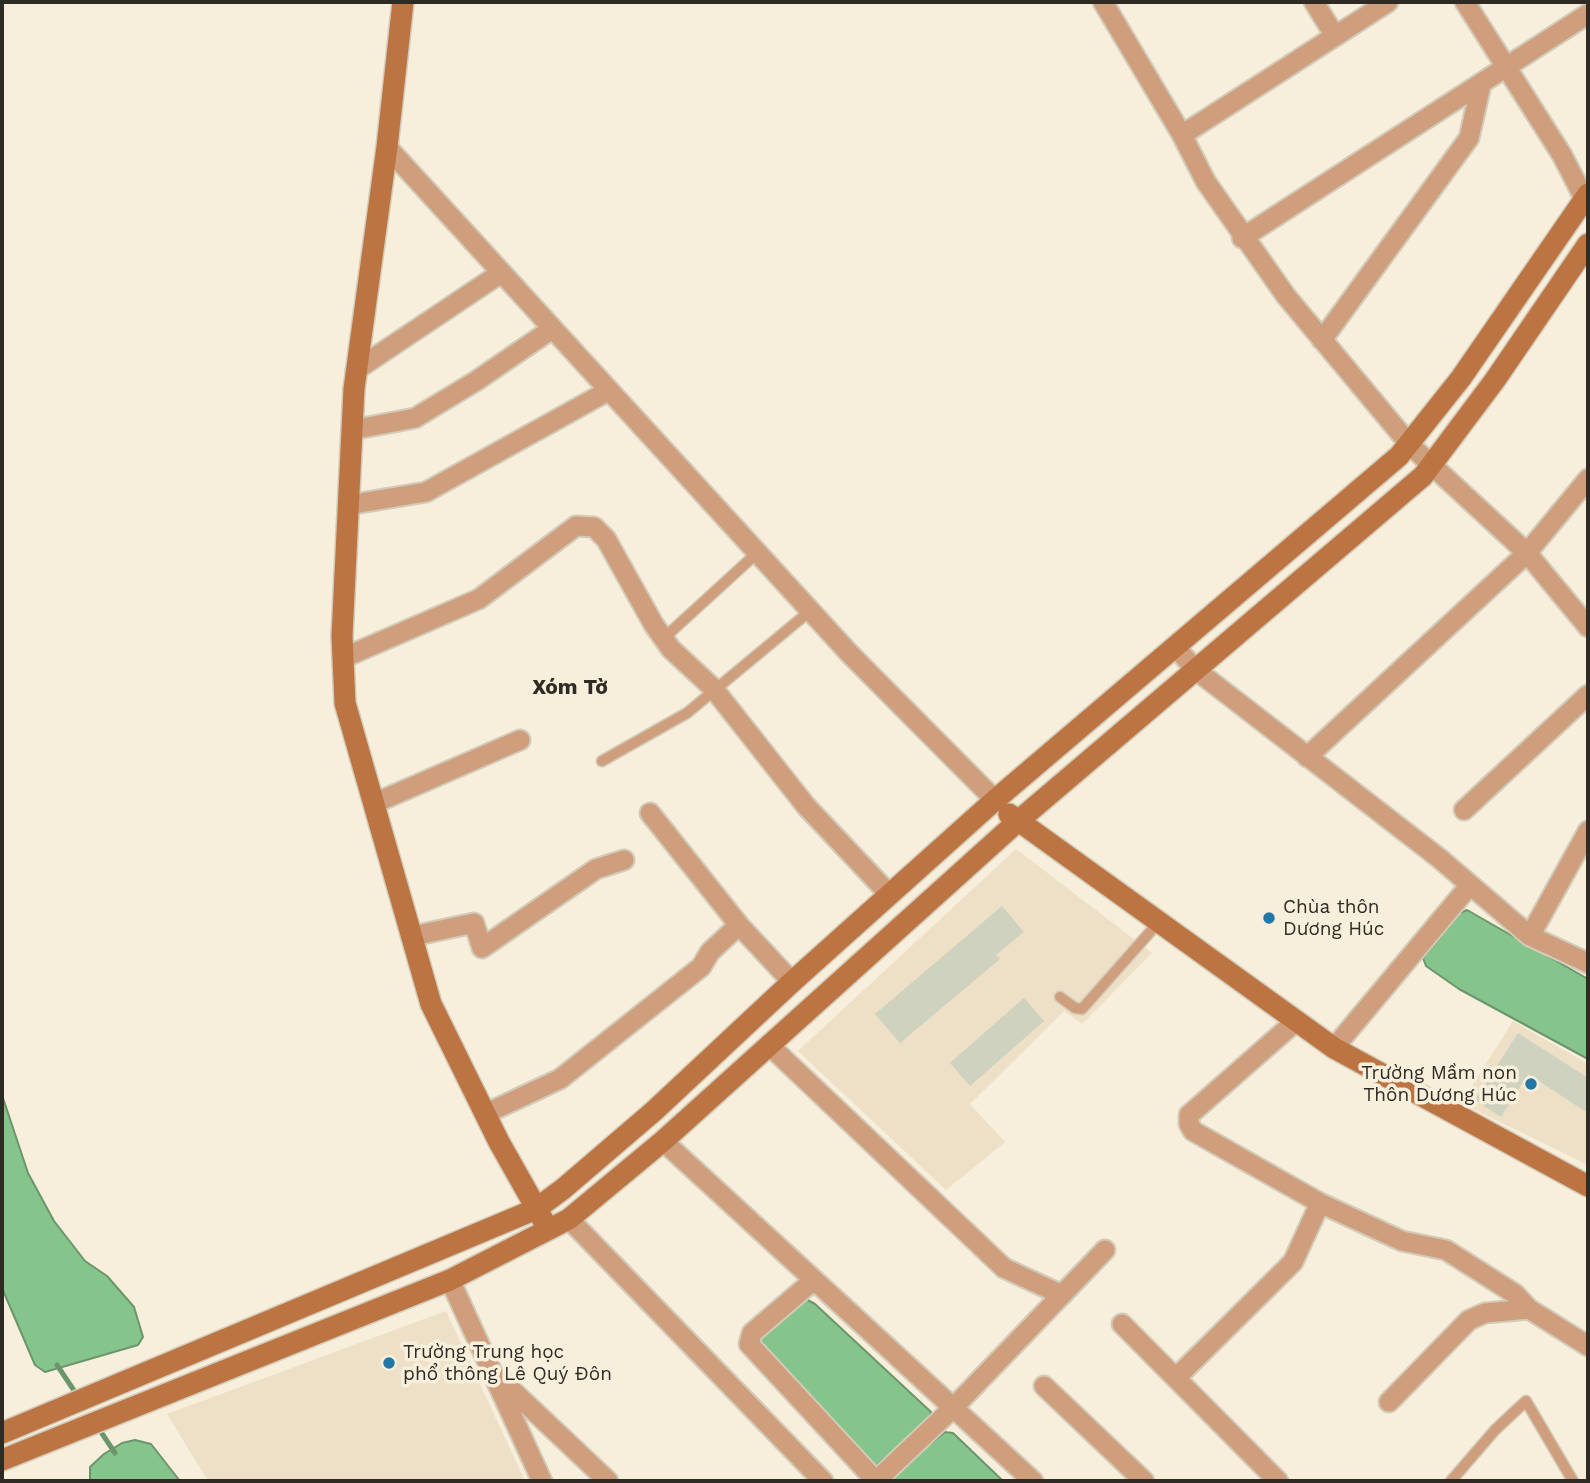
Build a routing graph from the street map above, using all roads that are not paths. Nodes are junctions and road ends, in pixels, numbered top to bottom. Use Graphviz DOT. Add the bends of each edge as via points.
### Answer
graph roads {
  1 [pos="403,2"];
  2 [pos="1103,2"];
  3 [pos="1314,2"];
  4 [pos="1388,2"];
  5 [pos="1465,2"];
  6 [pos="1588,14"];
  7 [pos="1335,36"];
  8 [pos="1508,68"];
  9 [pos="1481,85"];
  10 [pos="1182,135"];
  11 [pos="387,148"];
  12 [pos="1587,198"];
  13 [pos="1242,238"];
  14 [pos="1588,244"];
  15 [pos="501,273"];
  16 [pos="551,328"];
  17 [pos="1322,340"];
  18 [pos="356,370"];
  19 [pos="608,391"];
  20 [pos="352,430"];
  21 [pos="1409,445"];
  22 [pos="1430,467"];
  23 [pos="1588,479"];
  24 [pos="1588,498"];
  25 [pos="348,505"];
  26 [pos="1567,507"];
  27 [pos="757,553"];
  28 [pos="1527,554"];
  29 [pos="810,611"];
  30 [pos="1588,627"];
  31 [pos="664,638"];
  32 [pos="1177,649"];
  33 [pos="343,658"];
  34 [pos="1196,670"];
  35 [pos="713,688"];
  36 [pos="1588,696"];
  37 [pos="520,740"];
  38 [pos="1307,757"];
  39 [pos="602,761"];
  40 [pos="995,800"];
  41 [pos="375,803"];
  42 [pos="1464,810"];
  43 [pos="650,813"];
  44 [pos="1017,822"];
  45 [pos="1588,831"];
  46 [pos="624,860"];
  47 [pos="1470,885"];
  48 [pos="889,894"];
  49 [pos="1158,923"];
  50 [pos="739,925"];
  51 [pos="413,936"];
  52 [pos="1530,936"];
  53 [pos="1588,963"];
  54 [pos="792,982"];
  55 [pos="1060,997"];
  56 [pos="1295,1022"];
  57 [pos="769,1045"];
  58 [pos="1334,1048"];
  59 [pos="485,1114"];
  60 [pos="663,1141"];
  61 [pos="1588,1186"];
  62 [pos="1320,1203"];
  63 [pos="536,1209"];
  64 [pos="569,1219"];
  65 [pos="549,1232"];
  66 [pos="1105,1250"];
  67 [pos="450,1280"];
  68 [pos="814,1280"];
  69 [pos="1062,1295"];
  70 [pos="1529,1309"];
  71 [pos="265,1322"];
  72 [pos="1122,1324"];
  73 [pos="1588,1346"];
  74 [pos="275,1348"];
  75 [pos="493,1373"];
  76 [pos="1176,1378"];
  77 [pos="1044,1386"];
  78 [pos="1390,1402"];
  79 [pos="953,1408"];
  80 [pos="2,1433"];
  81 [pos="2,1460"];
  82 [pos="542,1481"];
  83 [pos="608,1481"];
  84 [pos="823,1481"];
  85 [pos="876,1481"];
  86 [pos="1033,1481"];
  87 [pos="1144,1481"];
  88 [pos="1278,1481"];
  89 [pos="1451,1481"];
  90 [pos="1573,1481"];
  1 -- 11 [label="main road"];
  2 -- 10 [label="street"];
  3 -- 7 [label="street"];
  4 -- 7 [label="street"];
  5 -- 8 [label="street"];
  6 -- 8 [label="street"];
  7 -- 10 [label="street"];
  8 -- 9 [label="street"];
  8 -- 12 [label="street"];
  9 -- 13 [label="street"];
  9 -- 17 [label="street" via="1469,138"];
  10 -- 13 [label="street"];
  11 -- 15 [label="street"];
  11 -- 18 [label="main road"];
  12 -- 21 [label="main road"];
  13 -- 17 [label="street"];
  14 -- 22 [label="main road"];
  15 -- 16 [label="street"];
  15 -- 18 [label="street"];
  16 -- 19 [label="street"];
  16 -- 20 [label="street" via="415,418"];
  17 -- 21 [label="street"];
  18 -- 20 [label="main road"];
  19 -- 25 [label="street" via="426,492"];
  19 -- 27 [label="street"];
  20 -- 25 [label="main road"];
  21 -- 22 [label="street"];
  21 -- 32 [label="main road"];
  22 -- 28 [label="street"];
  22 -- 34 [label="main road"];
  23 -- 26 [label="street"];
  24 -- 26 [label="street"];
  25 -- 33 [label="main road"];
  26 -- 28 [label="street"];
  27 -- 29 [label="street"];
  27 -- 31 [label="lane"];
  28 -- 30 [label="street"];
  28 -- 38 [label="street"];
  29 -- 35 [label="lane"];
  29 -- 40 [label="street"];
  31 -- 33 [label="street" via="606,539 594,527 576,526 479,599"];
  31 -- 35 [label="street"];
  32 -- 34 [label="street"];
  32 -- 40 [label="main road"];
  33 -- 41 [label="main road" via="345,703"];
  34 -- 38 [label="street"];
  34 -- 44 [label="main road"];
  35 -- 39 [label="lane" via="687,713"];
  35 -- 48 [label="street" via="806,806"];
  36 -- 42 [label="street"];
  37 -- 41 [label="street"];
  38 -- 47 [label="street"];
  40 -- 44 [label="main road"];
  40 -- 48 [label="main road"];
  41 -- 51 [label="main road"];
  43 -- 50 [label="street"];
  44 -- 49 [label="main road"];
  44 -- 57 [label="main road"];
  45 -- 52 [label="street"];
  46 -- 51 [label="street" via="596,869 482,948 474,923"];
  47 -- 52 [label="street"];
  47 -- 58 [label="street"];
  48 -- 54 [label="main road"];
  49 -- 55 [label="lane" via="1082,1009"];
  49 -- 56 [label="main road"];
  50 -- 54 [label="street"];
  50 -- 59 [label="street" via="701,967 560,1079"];
  51 -- 59 [label="main road" via="431,1003"];
  52 -- 53 [label="street"];
  54 -- 63 [label="main road" via="599,1160"];
  56 -- 58 [label="main road"];
  56 -- 62 [label="street" via="1206,1098 1189,1115 1189,1124 1215,1144"];
  57 -- 60 [label="main road"];
  57 -- 69 [label="street" via="1003,1268"];
  58 -- 61 [label="main road"];
  59 -- 63 [label="main road"];
  60 -- 64 [label="main road"];
  60 -- 68 [label="street"];
  62 -- 70 [label="street" via="1402,1241 1446,1250 1515,1294"];
  62 -- 76 [label="street" via="1293,1262"];
  63 -- 65 [label="main road"];
  63 -- 71 [label="main road"];
  64 -- 65 [label="main road"];
  64 -- 84 [label="street"];
  65 -- 67 [label="main road"];
  66 -- 69 [label="street"];
  67 -- 74 [label="main road"];
  67 -- 75 [label="street"];
  68 -- 79 [label="street"];
  68 -- 85 [label="street" via="752,1333 749,1344"];
  69 -- 79 [label="street"];
  70 -- 73 [label="street"];
  70 -- 78 [label="street" via="1485,1313 1469,1320"];
  71 -- 74 [label="main road"];
  71 -- 80 [label="main road"];
  72 -- 76 [label="street"];
  74 -- 81 [label="main road"];
  75 -- 82 [label="street"];
  75 -- 83 [label="street"];
  76 -- 88 [label="street"];
  77 -- 87 [label="street"];
  79 -- 85 [label="street"];
  79 -- 86 [label="street"];
  89 -- 90 [label="lane" via="1526,1401"];
}
